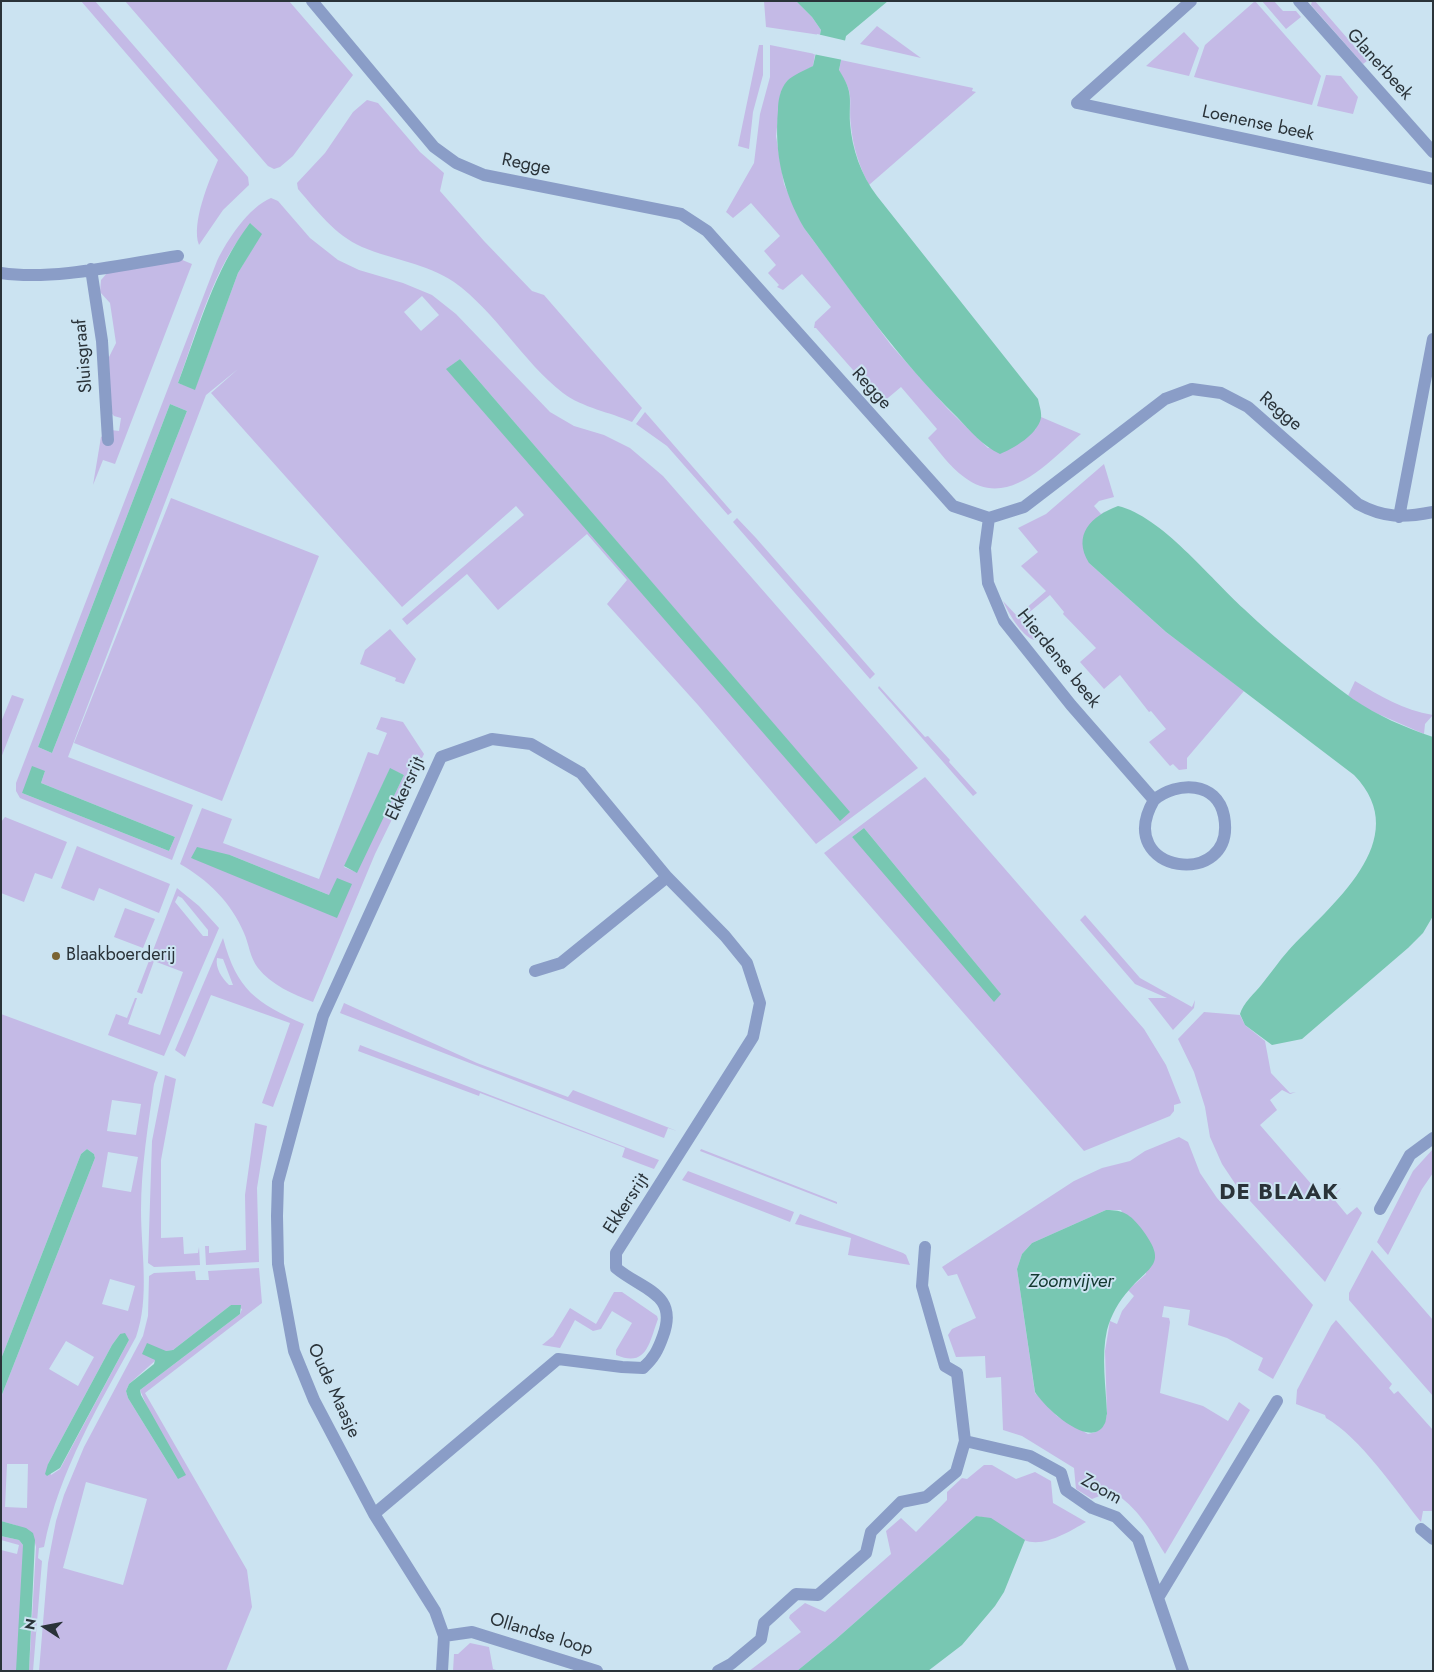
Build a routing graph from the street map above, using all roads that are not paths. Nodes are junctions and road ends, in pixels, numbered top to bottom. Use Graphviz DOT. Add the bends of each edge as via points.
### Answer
graph roads {
  1 [pos="312,1"];
  2 [pos="1191,1"];
  3 [pos="1299,1"];
  4 [pos="1433,152"];
  5 [pos="1433,178"];
  6 [pos="178,256"];
  7 [pos="91,269"];
  8 [pos="1,274"];
  9 [pos="1433,339"];
  10 [pos="108,440"];
  11 [pos="1433,512"];
  12 [pos="1399,516"];
  13 [pos="989,518"];
  14 [pos="1154,800"];
  15 [pos="667,877"];
  16 [pos="535,971"];
  17 [pos="323,1016"];
  18 [pos="1433,1138"];
  19 [pos="1380,1209"];
  20 [pos="925,1247"];
  21 [pos="1277,1401"];
  22 [pos="965,1441"];
  23 [pos="374,1514"];
  24 [pos="1421,1529"];
  25 [pos="1433,1540"];
  26 [pos="1158,1598"];
  27 [pos="444,1636"];
  28 [pos="442,1671"];
  29 [pos="597,1671"];
  30 [pos="718,1671"];
  31 [pos="1183,1671"];
  1 -- 13 [label="street, Regge" via="434,147 456,163 484,175 681,214 707,231 953,506"];
  2 -- 5 [label="street, Loenense beek" via="1077,104"];
  3 -- 4 [label="street, Glanerbeek"];
  6 -- 7 [label="street"];
  7 -- 8 [label="street" via="23,277"];
  7 -- 10 [label="street, Sluisgraaf" via="102,341"];
  9 -- 12 [label="street"];
  11 -- 12 [label="street, Regge"];
  12 -- 13 [label="street, Regge" via="1376,514 1358,504 1248,407 1221,393 1192,389 1165,399 1024,507"];
  13 -- 14 [label="street, Hierdense beek" via="985,548 988,584 1004,621 1071,705"];
  14 -- 14 [label="street" via="1145,825 1146,838 1153,850 1175,865 1188,866 1214,854 1222,842 1225,828 1224,814 1217,801 1193,786 1165,791"];
  15 -- 16 [label="street" via="561,963"];
  15 -- 17 [label="street, Ekkersrijt" via="582,773 531,744 492,739 440,757"];
  15 -- 23 [label="street, Ekkersrijt" via="747,963 760,1003 753,1037 616,1253 616,1268 656,1293 666,1305 668,1322 656,1356 643,1368 558,1359"];
  17 -- 23 [label="street, Oude Maasje" via="278,1182 278,1264 294,1351 314,1400"];
  18 -- 19 [label="street" via="1410,1155"];
  20 -- 22 [label="street" via="922,1286 944,1366 957,1372"];
  21 -- 26 [label="street"];
  22 -- 26 [label="street, Zoom" via="1030,1456 1061,1473 1066,1490 1092,1508 1116,1517 1138,1539"];
  22 -- 30 [label="street" via="956,1472 926,1497 901,1502 871,1532 866,1553 818,1595 796,1594 764,1623 760,1639"];
  23 -- 27 [label="street, Oude Maasje" via="435,1611"];
  24 -- 25 [label="street"];
  26 -- 31 [label="street, Zoom"];
  27 -- 28 [label="street, Oude Maasje"];
  27 -- 29 [label="street, Ollandse loop" via="472,1632"];
}
